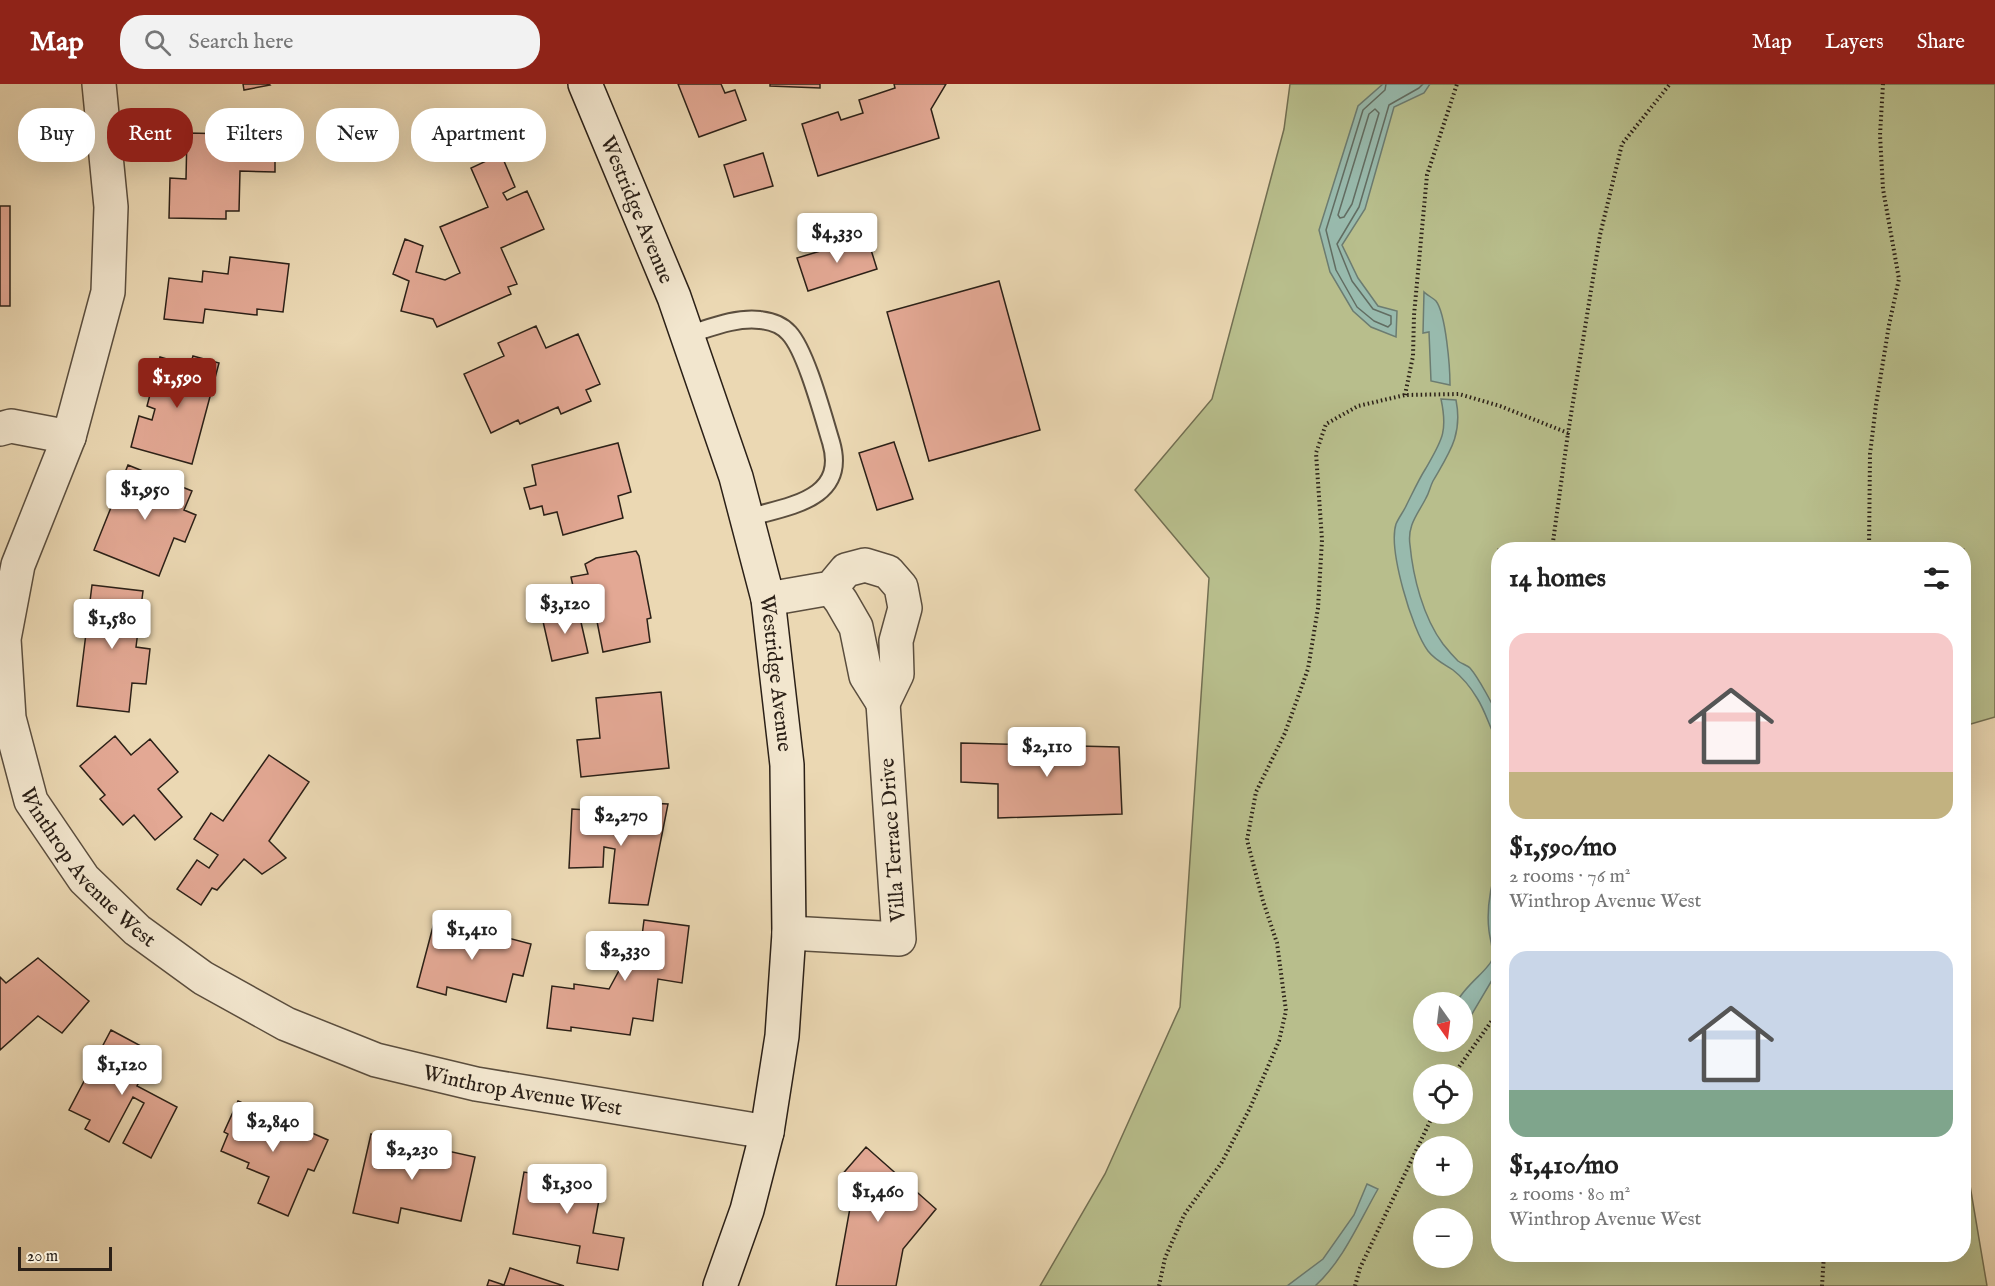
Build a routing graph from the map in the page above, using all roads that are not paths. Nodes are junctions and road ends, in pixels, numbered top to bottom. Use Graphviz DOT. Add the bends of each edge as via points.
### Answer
graph roads {
  1 [pos="99,84"];
  2 [pos="585,84"];
  3 [pos="687,335"];
  4 [pos="0,429"];
  5 [pos="69,437"];
  6 [pos="747,518"];
  7 [pos="831,588"];
  8 [pos="768,599"];
  9 [pos="896,641"];
  10 [pos="859,645"];
  11 [pos="883,703"];
  12 [pos="789,933"];
  13 [pos="768,1132"];
  14 [pos="720,1286"];
  1 -- 5 [label="street, Winthrop Avenue West" via="111,207 108,292"];
  2 -- 3 [label="street, Westridge Avenue"];
  3 -- 6 [label="street, Westridge Avenue"];
  3 -- 6 [label="lane" via="738,320 777,324 789,333 798,348 831,442 834,471 813,497"];
  4 -- 5 [label="street" via="11,426"];
  5 -- 13 [label="street, Winthrop Avenue West" via="18,565 4,639 9,718 31,801 84,879 137,930 203,978 286,1024 376,1060 476,1084"];
  6 -- 8 [label="street, Westridge Avenue"];
  7 -- 8 [label="street"];
  7 -- 9 [label="street, Villa Terrace Drive" via="846,570 865,565 888,572 901,587 905,608"];
  7 -- 10 [label="street, Villa Terrace Drive" via="856,627"];
  8 -- 12 [label="street, Westridge Avenue" via="787,765"];
  9 -- 10 [label="street"];
  9 -- 11 [label="street, Villa Terrace Drive" via="897,674"];
  10 -- 11 [label="street, Villa Terrace Drive" via="866,676"];
  11 -- 12 [label="street, Villa Terrace Drive" via="899,939"];
  12 -- 13 [label="street, Westridge Avenue" via="782,1036"];
  13 -- 14 [label="street, Westridge Avenue" via="747,1210"];
}
